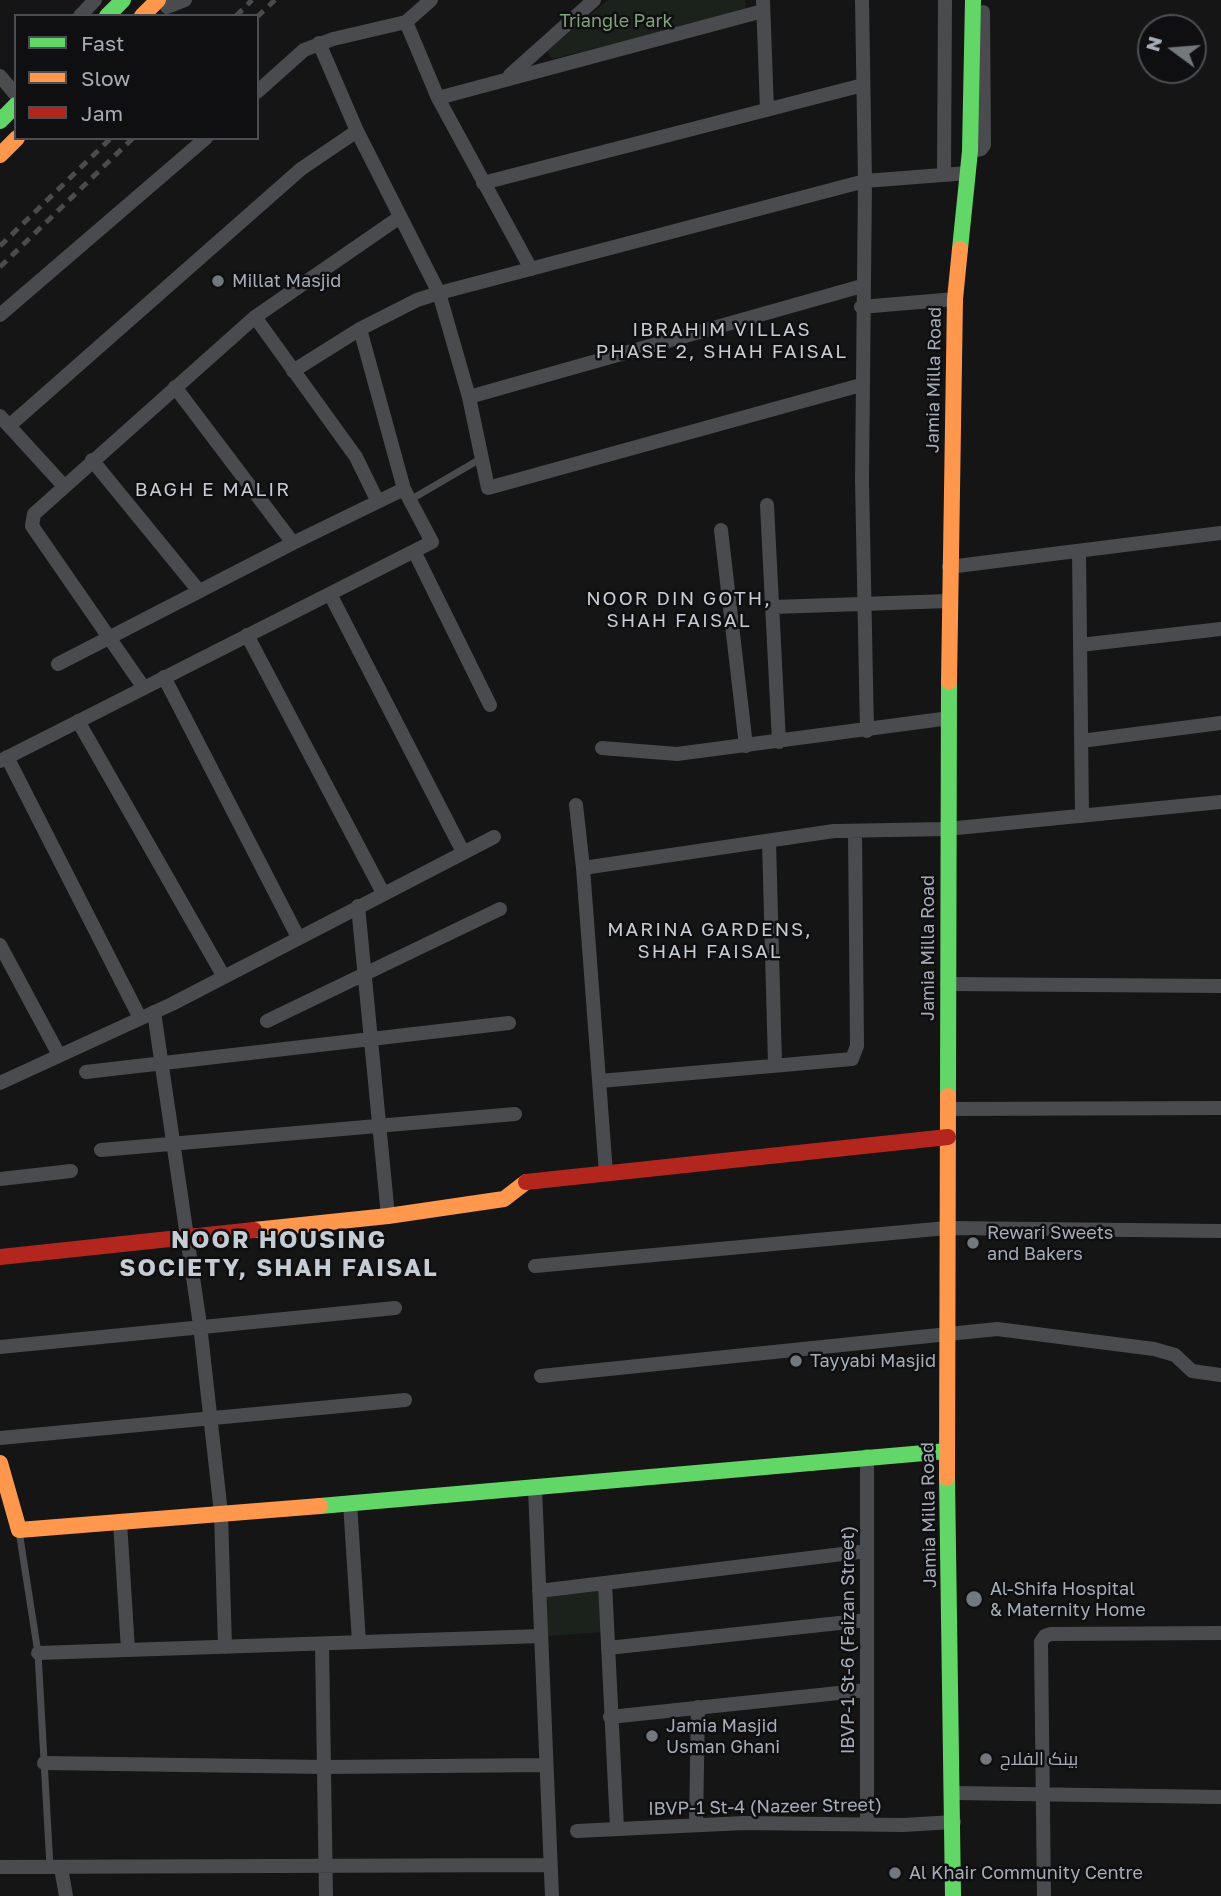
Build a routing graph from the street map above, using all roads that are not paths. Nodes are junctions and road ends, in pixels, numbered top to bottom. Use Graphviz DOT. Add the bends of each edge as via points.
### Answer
graph roads {
  1 [pos="95,0"];
  2 [pos="123,0"];
  3 [pos="185,0"];
  4 [pos="431,0"];
  5 [pos="594,0"];
  6 [pos="862,0"];
  7 [pos="945,0"];
  8 [pos="973,0"];
  9 [pos="983,0"];
  10 [pos="763,5"];
  11 [pos="163,6"];
  12 [pos="82,14"];
  13 [pos="109,14"];
  14 [pos="146,14"];
  15 [pos="406,22"];
  16 [pos="319,43"];
  17 [pos="0,76"];
  18 [pos="506,79"];
  19 [pos="863,85"];
  20 [pos="259,90"];
  21 [pos="14,92"];
  22 [pos="438,98"];
  23 [pos="14,107"];
  24 [pos="767,110"];
  25 [pos="0,121"];
  26 [pos="357,131"];
  27 [pos="15,140"];
  28 [pos="204,140"];
  29 [pos="0,155"];
  30 [pos="969,162"];
  31 [pos="944,175"];
  32 [pos="865,181"];
  33 [pos="483,183"];
  34 [pos="400,217"];
  35 [pos="531,269"];
  36 [pos="862,286"];
  37 [pos="439,293"];
  38 [pos="955,299"];
  39 [pos="861,307"];
  40 [pos="0,315"];
  41 [pos="254,317"];
  42 [pos="360,329"];
  43 [pos="293,371"];
  44 [pos="861,385"];
  45 [pos="175,387"];
  46 [pos="469,397"];
  47 [pos="4,421"];
  48 [pos="482,457"];
  49 [pos="92,460"];
  50 [pos="63,485"];
  51 [pos="407,494"];
  52 [pos="377,500"];
  53 [pos="767,505"];
  54 [pos="721,530"];
  55 [pos="1221,533"];
  56 [pos="293,543"];
  57 [pos="414,551"];
  58 [pos="1079,551"];
  59 [pos="949,567"];
  60 [pos="199,591"];
  61 [pos="330,594"];
  62 [pos="949,601"];
  63 [pos="864,602"];
  64 [pos="773,607"];
  65 [pos="1221,629"];
  66 [pos="247,635"];
  67 [pos="108,638"];
  68 [pos="1080,645"];
  69 [pos="58,664"];
  70 [pos="164,677"];
  71 [pos="144,688"];
  72 [pos="491,705"];
  73 [pos="950,718"];
  74 [pos="78,721"];
  75 [pos="1221,723"];
  76 [pos="867,731"];
  77 [pos="1081,741"];
  78 [pos="779,742"];
  79 [pos="746,746"];
  80 [pos="602,747"];
  81 [pos="4,759"];
  82 [pos="1221,802"];
  83 [pos="576,805"];
  84 [pos="1082,816"];
  85 [pos="947,829"];
  86 [pos="855,831"];
  87 [pos="494,837"];
  88 [pos="769,841"];
  89 [pos="463,852"];
  90 [pos="583,868"];
  91 [pos="383,893"];
  92 [pos="358,906"];
  93 [pos="500,909"];
  94 [pos="298,937"];
  95 [pos="0,945"];
  96 [pos="365,976"];
  97 [pos="224,977"];
  98 [pos="947,984"];
  99 [pos="1221,986"];
  100 [pos="154,1012"];
  101 [pos="140,1018"];
  102 [pos="267,1021"];
  103 [pos="509,1023"];
  104 [pos="371,1037"];
  105 [pos="59,1055"];
  106 [pos="162,1064"];
  107 [pos="775,1064"];
  108 [pos="86,1072"];
  109 [pos="600,1082"];
  110 [pos="0,1083"];
  111 [pos="947,1108"];
  112 [pos="1221,1108"];
  113 [pos="515,1114"];
  114 [pos="380,1125"];
  115 [pos="948,1137"];
  116 [pos="172,1143"];
  117 [pos="101,1150"];
  118 [pos="71,1171"];
  119 [pos="606,1173"];
  120 [pos="0,1179"];
  121 [pos="388,1216"];
  122 [pos="947,1228"];
  123 [pos="1221,1231"];
  124 [pos="186,1237"];
  125 [pos="0,1257"];
  126 [pos="535,1266"];
  127 [pos="395,1308"];
  128 [pos="200,1325"];
  129 [pos="947,1333"];
  130 [pos="0,1347"];
  131 [pos="1221,1375"];
  132 [pos="541,1376"];
  133 [pos="405,1400"];
  134 [pos="210,1416"];
  135 [pos="0,1438"];
  136 [pos="947,1451"];
  137 [pos="867,1456"];
  138 [pos="0,1457"];
  139 [pos="0,1463"];
  140 [pos="536,1488"];
  141 [pos="350,1503"];
  142 [pos="221,1513"];
  143 [pos="120,1522"];
  144 [pos="19,1530"];
  145 [pos="860,1552"];
  146 [pos="605,1583"];
  147 [pos="540,1591"];
  148 [pos="867,1620"];
  149 [pos="1221,1633"];
  150 [pos="541,1636"];
  151 [pos="359,1642"];
  152 [pos="321,1644"];
  153 [pos="225,1647"];
  154 [pos="608,1648"];
  155 [pos="128,1650"];
  156 [pos="38,1653"];
  157 [pos="867,1690"];
  158 [pos="698,1707"];
  159 [pos="610,1717"];
  160 [pos="44,1763"];
  161 [pos="546,1765"];
  162 [pos="325,1767"];
  163 [pos="953,1793"];
  164 [pos="1043,1794"];
  165 [pos="1221,1797"];
  166 [pos="954,1822"];
  167 [pos="867,1824"];
  168 [pos="696,1825"];
  169 [pos="617,1828"];
  170 [pos="577,1831"];
  171 [pos="550,1865"];
  172 [pos="0,1867"];
  173 [pos="56,1868"];
  174 [pos="326,1868"];
  175 [pos="66,1896"];
  176 [pos="326,1896"];
  177 [pos="552,1896"];
  178 [pos="953,1896"];
  179 [pos="1044,1896"];
  1 -- 12 [label="street"];
  2 -- 13 [label="main road"];
  3 -- 11 [label="street"];
  4 -- 15 [label="street"];
  5 -- 18 [label="street"];
  6 -- 19 [label="street"];
  7 -- 31 [label="street"];
  8 -- 30 [label="main road, Jamia Milla Road"];
  9 -- 30 [label="street" via="984,145"];
  10 -- 18 [label="street"];
  10 -- 24 [label="street"];
  11 -- 14 [label="main road"];
  15 -- 16 [label="street"];
  15 -- 22 [label="street"];
  16 -- 20 [label="street" via="304,50"];
  16 -- 26 [label="street"];
  17 -- 21 [label="street"];
  18 -- 22 [label="street"];
  19 -- 24 [label="street"];
  19 -- 32 [label="street"];
  22 -- 33 [label="street"];
  23 -- 25 [label="main road"];
  24 -- 33 [label="street"];
  26 -- 34 [label="street"];
  26 -- 47 [label="street" via="301,169"];
  27 -- 29 [label="main road"];
  28 -- 40 [label="street"];
  30 -- 31 [label="street"];
  30 -- 38 [label="main road, Jamia Milla Road"];
  31 -- 32 [label="street"];
  32 -- 35 [label="street"];
  32 -- 36 [label="street"];
  33 -- 35 [label="street"];
  34 -- 37 [label="street"];
  34 -- 41 [label="street"];
  35 -- 37 [label="street"];
  36 -- 39 [label="street"];
  36 -- 46 [label="street"];
  37 -- 42 [label="street"];
  37 -- 46 [label="street"];
  38 -- 39 [label="street"];
  38 -- 59 [label="main road, Jamia Milla Road"];
  39 -- 44 [label="street"];
  41 -- 43 [label="street"];
  41 -- 45 [label="street"];
  42 -- 43 [label="street"];
  42 -- 51 [label="street"];
  43 -- 52 [label="street" via="356,457"];
  44 -- 48 [label="street" via="488,488"];
  44 -- 63 [label="street"];
  45 -- 49 [label="street"];
  45 -- 56 [label="street"];
  46 -- 48 [label="street"];
  47 -- 50 [label="street"];
  48 -- 51 [label="lane"];
  49 -- 50 [label="street"];
  49 -- 60 [label="street"];
  50 -- 67 [label="street" via="34,514 32,526"];
  51 -- 52 [label="street"];
  51 -- 57 [label="street" via="432,542"];
  52 -- 56 [label="street"];
  53 -- 64 [label="street"];
  54 -- 79 [label="street"];
  55 -- 58 [label="street"];
  56 -- 60 [label="street"];
  57 -- 61 [label="street"];
  57 -- 72 [label="street"];
  58 -- 59 [label="street"];
  58 -- 68 [label="street"];
  59 -- 62 [label="main road, Jamia Milla Road"];
  60 -- 67 [label="street"];
  61 -- 66 [label="street"];
  61 -- 89 [label="street"];
  62 -- 63 [label="street"];
  62 -- 73 [label="main road, Jamia Milla Road"];
  63 -- 64 [label="street"];
  63 -- 76 [label="street"];
  64 -- 78 [label="street"];
  65 -- 68 [label="street"];
  66 -- 70 [label="street"];
  66 -- 91 [label="street"];
  67 -- 69 [label="street"];
  67 -- 71 [label="street"];
  68 -- 77 [label="street"];
  70 -- 71 [label="street"];
  70 -- 94 [label="street"];
  71 -- 74 [label="street"];
  73 -- 76 [label="street"];
  73 -- 85 [label="main road, Jamia Milla Road"];
  74 -- 81 [label="street"];
  74 -- 97 [label="street"];
  75 -- 77 [label="street"];
  76 -- 78 [label="street"];
  77 -- 84 [label="street"];
  78 -- 79 [label="street"];
  79 -- 80 [label="street" via="677,754"];
  81 -- 101 [label="street"];
  82 -- 84 [label="street"];
  83 -- 90 [label="street"];
  84 -- 85 [label="street"];
  85 -- 86 [label="street"];
  85 -- 98 [label="main road, Jamia Milla Road"];
  86 -- 88 [label="street"];
  86 -- 107 [label="street" via="856,1053 852,1059"];
  87 -- 89 [label="street"];
  88 -- 90 [label="street"];
  88 -- 107 [label="street"];
  89 -- 91 [label="street"];
  90 -- 109 [label="street"];
  91 -- 92 [label="street"];
  92 -- 94 [label="street"];
  92 -- 96 [label="street"];
  93 -- 96 [label="street"];
  94 -- 97 [label="street"];
  95 -- 105 [label="street"];
  96 -- 102 [label="street"];
  96 -- 104 [label="street"];
  97 -- 100 [label="street"];
  98 -- 99 [label="street"];
  98 -- 111 [label="main road, Jamia Milla Road"];
  100 -- 101 [label="street"];
  100 -- 106 [label="street"];
  101 -- 105 [label="street"];
  103 -- 104 [label="street"];
  104 -- 106 [label="street"];
  104 -- 114 [label="street"];
  105 -- 110 [label="street"];
  106 -- 108 [label="street"];
  106 -- 116 [label="street"];
  107 -- 109 [label="street"];
  109 -- 119 [label="street"];
  111 -- 112 [label="street"];
  111 -- 115 [label="main road, Jamia Milla Road"];
  113 -- 114 [label="street"];
  114 -- 116 [label="street"];
  114 -- 121 [label="street"];
  115 -- 119 [label="main road"];
  115 -- 122 [label="main road, Jamia Milla Road"];
  116 -- 117 [label="street"];
  116 -- 124 [label="street"];
  118 -- 120 [label="street"];
  119 -- 121 [label="main road" via="526,1182 504,1199"];
  121 -- 124 [label="main road"];
  122 -- 123 [label="street"];
  122 -- 126 [label="street"];
  122 -- 129 [label="main road, Jamia Milla Road"];
  124 -- 125 [label="main road"];
  124 -- 128 [label="street"];
  127 -- 128 [label="street"];
  128 -- 130 [label="street"];
  128 -- 134 [label="street"];
  129 -- 131 [label="street" via="997,1329 1154,1349 1175,1355 1192,1370"];
  129 -- 132 [label="street"];
  129 -- 136 [label="main road, Jamia Milla Road"];
  133 -- 134 [label="street"];
  134 -- 135 [label="street"];
  134 -- 142 [label="street"];
  136 -- 137 [label="main road"];
  136 -- 163 [label="main road, Jamia Milla Road"];
  137 -- 140 [label="main road"];
  137 -- 145 [label="street, IBVP-1 St-6 (Faizan Street)"];
  138 -- 139 [label="street"];
  139 -- 144 [label="main road"];
  140 -- 141 [label="main road"];
  140 -- 147 [label="street"];
  141 -- 142 [label="main road"];
  141 -- 151 [label="street"];
  142 -- 143 [label="main road"];
  142 -- 153 [label="street"];
  143 -- 144 [label="main road"];
  143 -- 155 [label="street"];
  144 -- 156 [label="lane"];
  145 -- 146 [label="street"];
  145 -- 147 [label="street"];
  145 -- 148 [label="street, IBVP-1 St-6 (Faizan Street)"];
  146 -- 147 [label="street"];
  146 -- 154 [label="street"];
  147 -- 150 [label="street"];
  148 -- 154 [label="street"];
  148 -- 157 [label="street, IBVP-1 St-6 (Faizan Street)"];
  149 -- 164 [label="street" via="1045,1636 1041,1642"];
  150 -- 151 [label="street"];
  150 -- 161 [label="street"];
  151 -- 152 [label="street"];
  152 -- 153 [label="street"];
  152 -- 162 [label="street"];
  153 -- 155 [label="street"];
  154 -- 159 [label="street"];
  155 -- 156 [label="street"];
  156 -- 160 [label="lane"];
  157 -- 158 [label="street"];
  157 -- 167 [label="street, IBVP-1 St-6 (Faizan Street)"];
  158 -- 159 [label="street"];
  158 -- 168 [label="street"];
  159 -- 169 [label="street"];
  160 -- 162 [label="street"];
  160 -- 173 [label="lane"];
  161 -- 162 [label="street"];
  161 -- 171 [label="street"];
  162 -- 174 [label="street"];
  163 -- 164 [label="street"];
  163 -- 166 [label="main road, Jamia Milla Road"];
  164 -- 165 [label="street"];
  164 -- 179 [label="street"];
  166 -- 167 [label="street, IBVP-1 St-4 (Nazeer Street)"];
  166 -- 178 [label="main road, Jamia Milla Road"];
  167 -- 168 [label="street, IBVP-1 St-4 (Nazeer Street)"];
  168 -- 169 [label="street, IBVP-1 St-4 (Nazeer Street)"];
  169 -- 170 [label="street, IBVP-1 St-4 (Nazeer Street)"];
  171 -- 174 [label="street"];
  171 -- 177 [label="street"];
  172 -- 173 [label="street"];
  173 -- 174 [label="street"];
  173 -- 175 [label="street"];
  174 -- 176 [label="street"];
}
